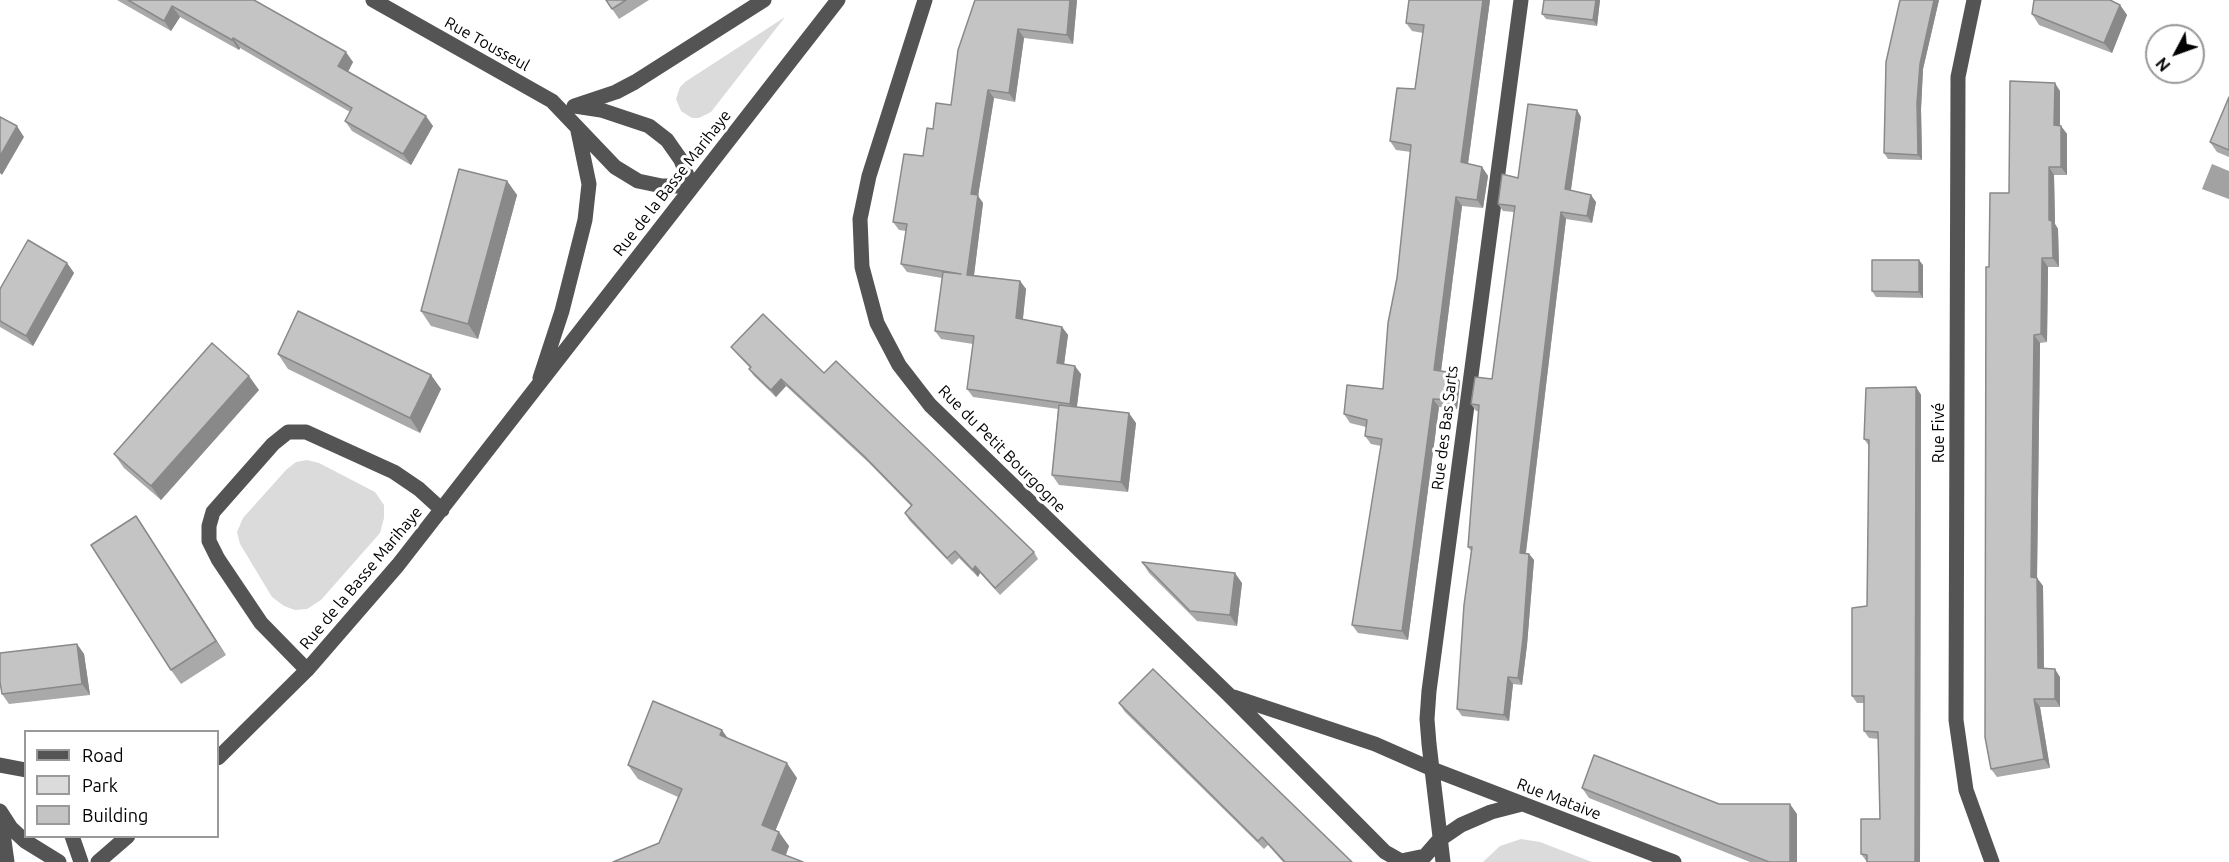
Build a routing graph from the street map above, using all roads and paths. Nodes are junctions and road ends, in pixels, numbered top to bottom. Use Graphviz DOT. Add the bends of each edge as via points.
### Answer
graph roads {
  1 [pos="373,0"];
  2 [pos="764,0"];
  3 [pos="838,0"];
  4 [pos="925,0"];
  5 [pos="1521,0"];
  6 [pos="1974,0"];
  7 [pos="552,101"];
  8 [pos="574,106"];
  9 [pos="577,128"];
  10 [pos="691,186"];
  11 [pos="537,388"];
  12 [pos="442,510"];
  13 [pos="307,670"];
  14 [pos="1228,695"];
  15 [pos="219,756"];
  16 [pos="0,765"];
  17 [pos="1431,769"];
  18 [pos="24,771"];
  19 [pos="1522,804"];
  20 [pos="0,812"];
  21 [pos="72,838"];
  22 [pos="127,838"];
  23 [pos="1439,840"];
  24 [pos="7,862"];
  25 [pos="59,862"];
  26 [pos="81,862"];
  27 [pos="98,862"];
  28 [pos="1443,862"];
  29 [pos="1674,862"];
  30 [pos="1992,862"];
  1 -- 7 [label="street, Rue Tousseul"];
  2 -- 8 [label="street" via="635,82"];
  3 -- 10 [label="street, Rue de la Basse Marihaye"];
  4 -- 14 [label="street, Rue du Petit Bourgogne" via="869,176 860,219 862,267 877,323 899,365 930,405"];
  5 -- 17 [label="street, Rue des Bas Sarts" via="1429,691"];
  6 -- 30 [label="street, Rue Fivé" via="1958,77 1956,720 1966,790"];
  7 -- 8 [label="street, Rue Tousseul"];
  7 -- 9 [label="street, Rue Tousseul"];
  8 -- 10 [label="street, Rue Tousseul" via="649,126 667,140 681,160"];
  9 -- 10 [label="street, Rue Tousseul" via="615,167 638,181"];
  9 -- 11 [label="street, Rue de la Basse Marihaye" via="589,184 585,220"];
  10 -- 11 [label="street, Rue de la Basse Marihaye"];
  11 -- 12 [label="street, Rue de la Basse Marihaye"];
  12 -- 13 [label="street, Rue de la Basse Marihaye"];
  12 -- 13 [label="street, Rue de la Basse Marihaye" via="394,472 306,432 288,432 213,512 209,541 219,559 261,623"];
  13 -- 15 [label="street, Rue de la Basse Marihaye"];
  14 -- 17 [label="street, Rue du Petit Bourgogne" via="1375,744"];
  14 -- 23 [label="street, Rue du Petit Bourgogne" via="1385,852 1401,861 1412,861 1425,856"];
  16 -- 18 [label="street"];
  17 -- 19 [label="street, Rue Mataive"];
  17 -- 23 [label="street, Rue des Bas Sarts"];
  19 -- 23 [label="street" via="1476,817"];
  19 -- 29 [label="street, Rue Mataive"];
  20 -- 24 [label="street"];
  20 -- 25 [label="street" via="25,841"];
  21 -- 26 [label="street"];
  22 -- 27 [label="street"];
  23 -- 28 [label="street, Rue des Bas Sarts"];
}
